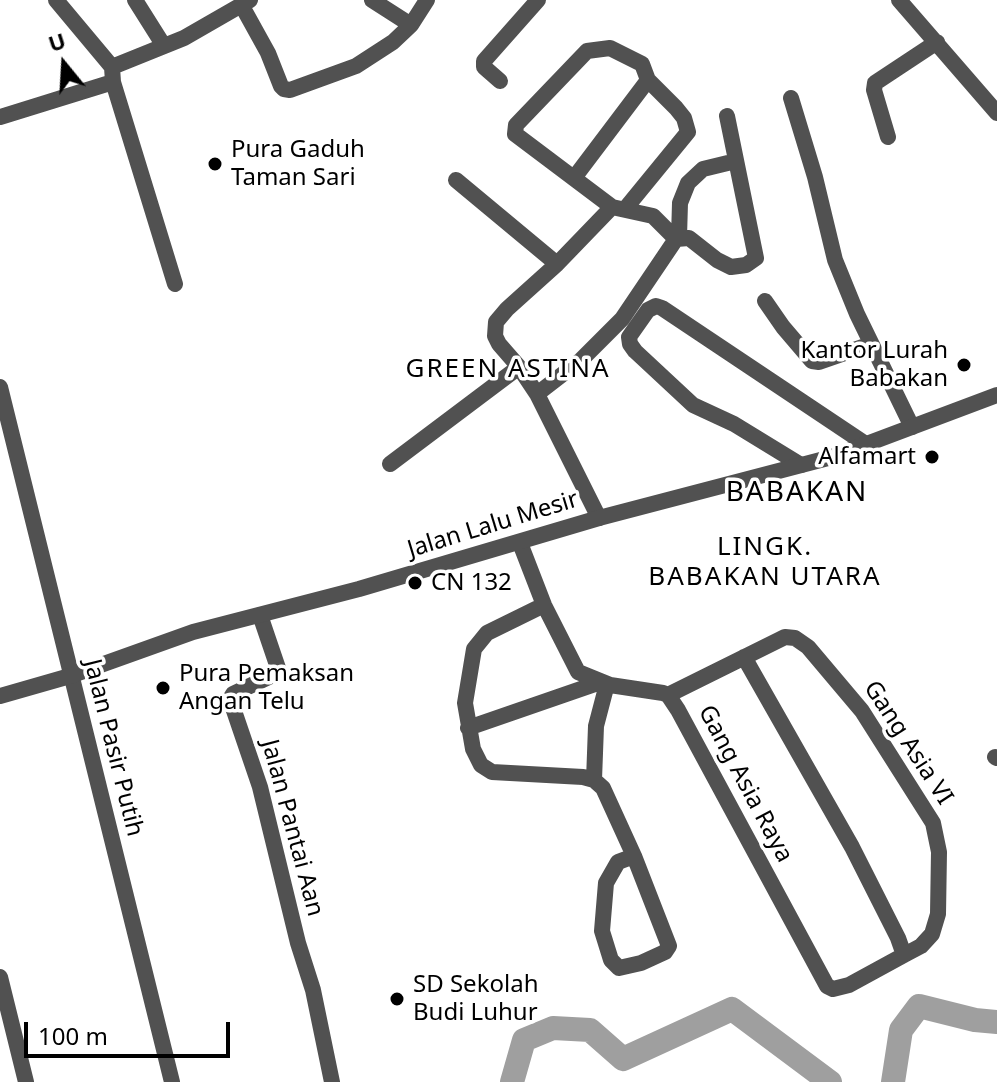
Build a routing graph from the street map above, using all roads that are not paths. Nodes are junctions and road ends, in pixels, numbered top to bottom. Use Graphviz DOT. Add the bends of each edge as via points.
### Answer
graph roads {
  1 [pos="56,0"];
  2 [pos="135,0"];
  3 [pos="372,0"];
  4 [pos="427,0"];
  5 [pos="538,0"];
  6 [pos="899,0"];
  7 [pos="238,4"];
  8 [pos="411,25"];
  9 [pos="937,42"];
  10 [pos="164,46"];
  11 [pos="112,75"];
  12 [pos="648,80"];
  13 [pos="500,81"];
  14 [pos="791,98"];
  15 [pos="997,113"];
  16 [pos="727,116"];
  17 [pos="0,117"];
  18 [pos="888,137"];
  19 [pos="736,161"];
  20 [pos="574,178"];
  21 [pos="456,180"];
  22 [pos="619,208"];
  23 [pos="677,238"];
  24 [pos="557,264"];
  25 [pos="175,284"];
  26 [pos="765,301"];
  27 [pos="871,344"];
  28 [pos="519,367"];
  29 [pos="0,387"];
  30 [pos="537,394"];
  31 [pos="997,395"];
  32 [pos="912,427"];
  33 [pos="867,445"];
  34 [pos="390,464"];
  35 [pos="801,465"];
  36 [pos="599,518"];
  37 [pos="520,543"];
  38 [pos="544,605"];
  39 [pos="260,615"];
  40 [pos="744,657"];
  41 [pos="70,676"];
  42 [pos="604,683"];
  43 [pos="668,695"];
  44 [pos="0,696"];
  45 [pos="468,728"];
  46 [pos="594,780"];
  47 [pos="634,856"];
  48 [pos="904,955"];
  49 [pos="0,977"];
  50 [pos="26,1082"];
  51 [pos="172,1082"];
  52 [pos="332,1082"];
  1 -- 11 [label="street"];
  2 -- 10 [label="street"];
  3 -- 8 [label="street"];
  4 -- 8 [label="street"];
  5 -- 13 [label="street" via="484,61"];
  6 -- 9 [label="street"];
  7 -- 8 [label="street" via="281,86 290,90 356,66"];
  7 -- 10 [label="street"];
  9 -- 15 [label="street"];
  9 -- 18 [label="street" via="875,83"];
  10 -- 11 [label="street"];
  11 -- 17 [label="street"];
  11 -- 25 [label="street"];
  12 -- 20 [label="street"];
  12 -- 20 [label="street" via="642,64 631,57 610,48 587,51 516,125 515,134"];
  12 -- 22 [label="street" via="684,118 688,132"];
  14 -- 27 [label="street" via="835,260"];
  16 -- 19 [label="street"];
  19 -- 23 [label="street" via="703,169 688,183"];
  19 -- 23 [label="street" via="756,258 744,266 726,265 689,238"];
  20 -- 22 [label="street"];
  21 -- 24 [label="street"];
  22 -- 23 [label="street" via="653,216"];
  22 -- 24 [label="street"];
  23 -- 30 [label="street" via="622,319"];
  24 -- 28 [label="street" via="496,322 495,336"];
  26 -- 27 [label="street" via="812,361"];
  27 -- 32 [label="street"];
  28 -- 30 [label="street"];
  28 -- 34 [label="street"];
  29 -- 41 [label="street, Jalan Pasir Putih"];
  30 -- 36 [label="street"];
  31 -- 32 [label="street, Jalan Lalu Mesir"];
  32 -- 33 [label="street, Jalan Lalu Mesir"];
  33 -- 35 [label="street, Jalan Lalu Mesir"];
  33 -- 35 [label="street" via="662,308 651,308 629,337 630,344 693,405"];
  35 -- 36 [label="street, Jalan Lalu Mesir"];
  36 -- 37 [label="street, Jalan Lalu Mesir"];
  37 -- 38 [label="street, Gang Asia Raya"];
  37 -- 39 [label="street, Jalan Lalu Mesir"];
  38 -- 42 [label="street, Gang Asia Raya" via="573,666"];
  38 -- 45 [label="street" via="487,633 474,649 465,703"];
  39 -- 41 [label="street, Jalan Lalu Mesir" via="193,632"];
  39 -- 52 [label="street, Jalan Pantai Aan" via="278,668 230,699 260,787"];
  40 -- 43 [label="street"];
  40 -- 48 [label="street" via="852,847"];
  40 -- 48 [label="street, Gang Asia VI" via="785,637 808,647 883,741 933,823 939,852 937,917 929,940"];
  41 -- 44 [label="street, Jalan Lalu Mesir"];
  41 -- 51 [label="street, Jalan Pasir Putih"];
  42 -- 43 [label="street, Gang Asia Raya"];
  42 -- 45 [label="street"];
  42 -- 46 [label="street"];
  43 -- 48 [label="street, Gang Asia Raya" via="827,986 849,985"];
  45 -- 46 [label="street" via="484,769"];
  46 -- 47 [label="street" via="608,797"];
  47 -- 47 [label="street" via="669,946 641,963 619,968 602,931 606,883 618,862"];
  49 -- 50 [label="street"];
}
